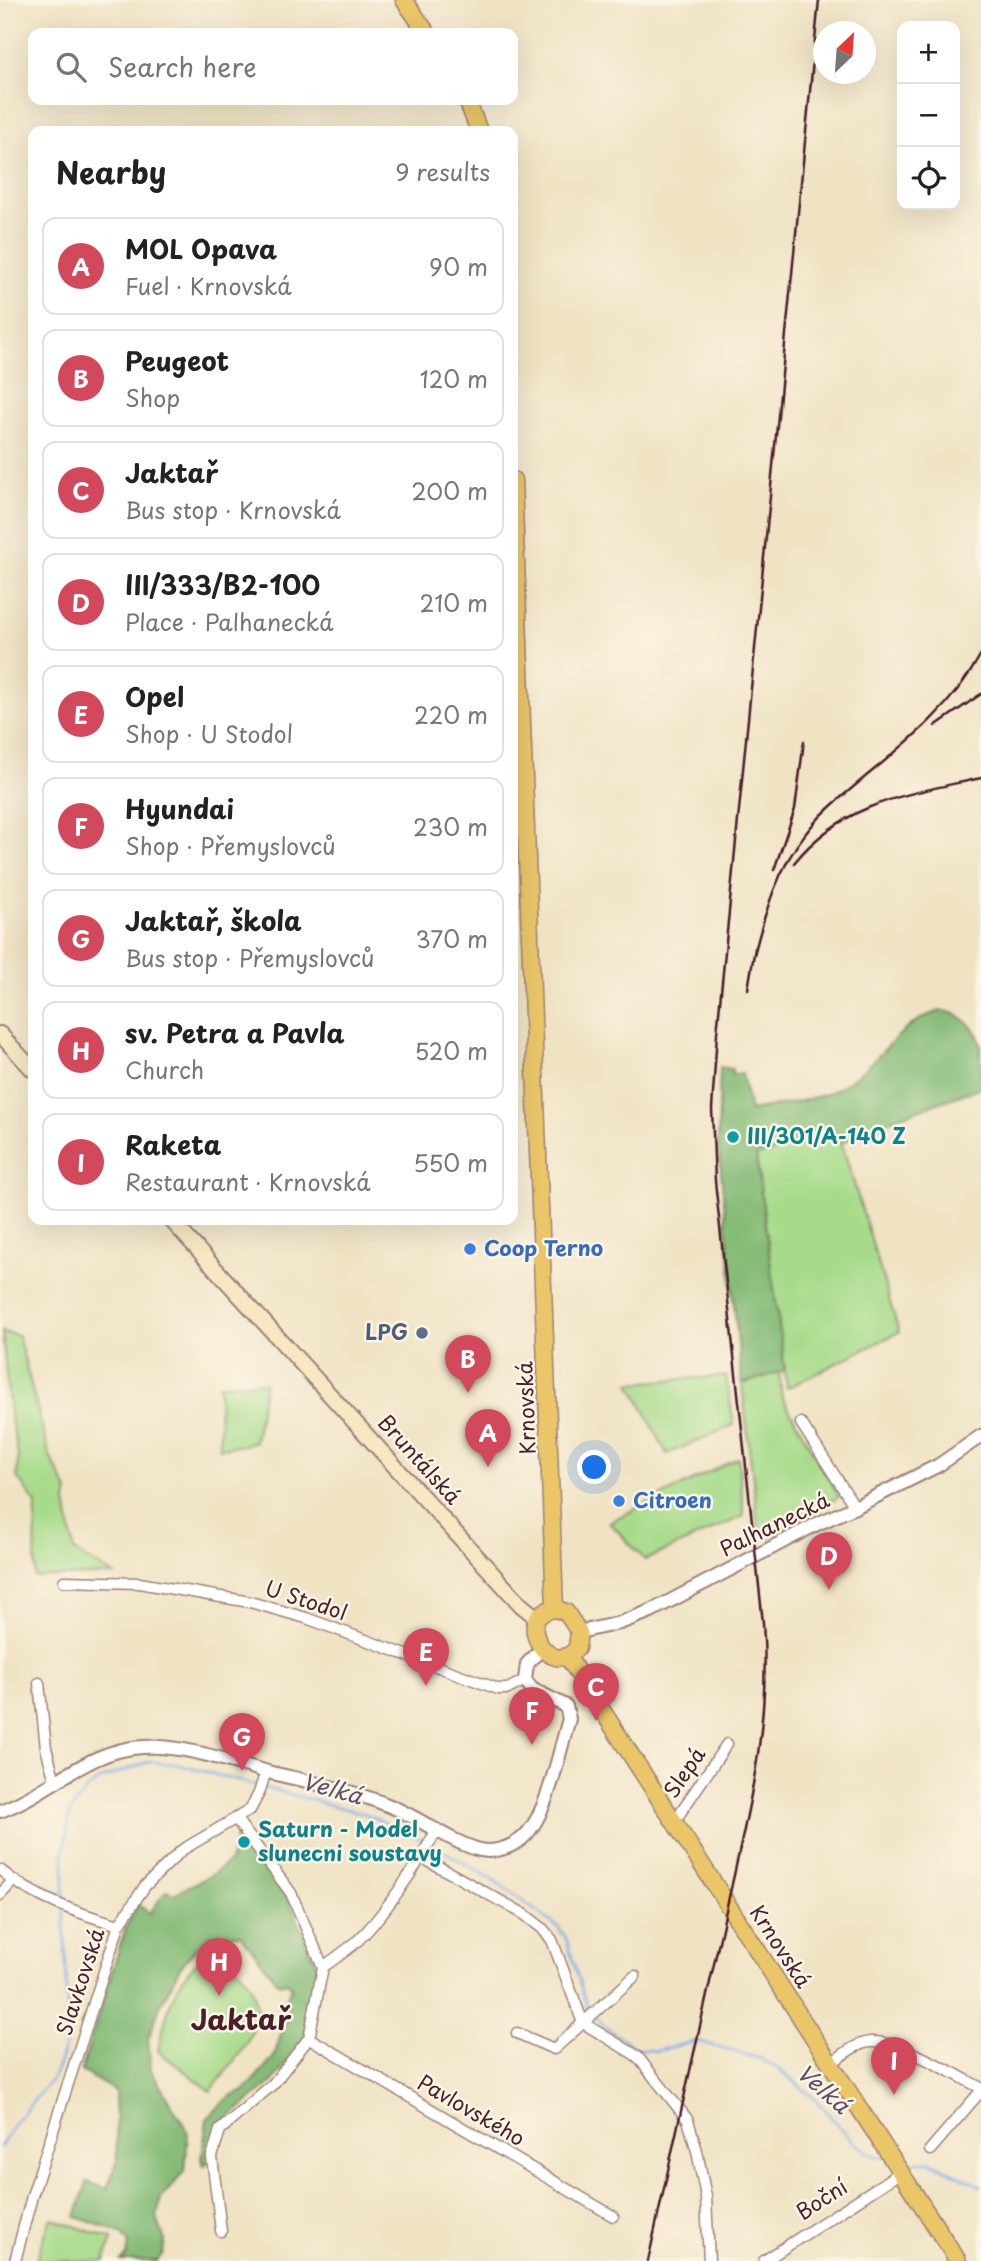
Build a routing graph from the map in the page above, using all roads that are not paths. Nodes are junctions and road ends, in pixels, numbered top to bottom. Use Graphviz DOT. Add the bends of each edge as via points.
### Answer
graph roads {
  1 [pos="404,0"];
  2 [pos="424,28"];
  3 [pos="469,105"];
  4 [pos="478,126"];
  5 [pos="518,609"];
  6 [pos="0,1034"];
  7 [pos="28,1065"];
  8 [pos="176,1225"];
  9 [pos="802,1423"];
  10 [pos="981,1436"];
  11 [pos="855,1507"];
  12 [pos="64,1581"];
  13 [pos="555,1609"];
  14 [pos="537,1618"];
  15 [pos="586,1630"];
  16 [pos="542,1647"];
  17 [pos="567,1656"];
  18 [pos="525,1680"];
  19 [pos="39,1683"];
  20 [pos="727,1744"];
  21 [pos="265,1776"];
  22 [pos="55,1781"];
  23 [pos="0,1811"];
  24 [pos="236,1819"];
  25 [pos="674,1822"];
  26 [pos="435,1832"];
  27 [pos="422,1854"];
  28 [pos="0,1870"];
  29 [pos="13,1881"];
  30 [pos="0,1895"];
  31 [pos="119,1926"];
  32 [pos="323,1967"];
  33 [pos="635,1976"];
  34 [pos="588,2018"];
  35 [pos="517,2033"];
  36 [pos="309,2038"];
  37 [pos="830,2064"];
  38 [pos="981,2089"];
  39 [pos="930,2150"];
  40 [pos="901,2172"];
  41 [pos="613,2217"];
  42 [pos="221,2231"];
  43 [pos="15,2261"];
  44 [pos="709,2261"];
  45 [pos="764,2261"];
  46 [pos="958,2261"];
  1 -- 2 [label="main road"];
  3 -- 4 [label="main road"];
  5 -- 13 [label="main road, Krnovská"];
  6 -- 7 [label="main road"];
  8 -- 14 [label="main road, Bruntálská"];
  9 -- 11 [label="street"];
  10 -- 11 [label="street, Palhanecká" via="939,1465"];
  11 -- 15 [label="street, Palhanecká" via="645,1614"];
  12 -- 18 [label="street, U Stodol" via="139,1583 250,1602 498,1689"];
  13 -- 14 [label="main road"];
  13 -- 15 [label="main road" via="566,1612"];
  14 -- 16 [label="main road" via="535,1633"];
  15 -- 17 [label="main road"];
  16 -- 17 [label="main road" via="552,1656"];
  16 -- 18 [label="street" via="527,1664"];
  17 -- 25 [label="main road, Krnovská"];
  18 -- 26 [label="street" via="564,1705 570,1716 535,1824 516,1843 491,1851"];
  19 -- 22 [label="street" via="46,1748"];
  20 -- 25 [label="street, Slepá"];
  21 -- 22 [label="street" via="177,1750 140,1747 102,1757"];
  21 -- 24 [label="street, Slavkovská" via="250,1810"];
  21 -- 26 [label="street" via="325,1785 388,1805"];
  22 -- 23 [label="street"];
  24 -- 31 [label="street, Slavkovská" via="182,1850 145,1886"];
  24 -- 32 [label="street" via="292,1893"];
  25 -- 37 [label="main road, Krnovská"];
  26 -- 27 [label="street"];
  27 -- 32 [label="street" via="377,1918 355,1943"];
  27 -- 34 [label="street" via="542,1928"];
  28 -- 29 [label="street"];
  29 -- 30 [label="street"];
  29 -- 31 [label="street" via="73,1911"];
  31 -- 43 [label="street, Slavkovská"];
  32 -- 36 [label="street"];
  33 -- 34 [label="street"];
  34 -- 35 [label="street" via="554,2049"];
  34 -- 44 [label="street" via="637,2056 688,2120 706,2197"];
  36 -- 41 [label="street, Pavlovského"];
  36 -- 42 [label="street" via="273,2084 220,2130 212,2157"];
  37 -- 38 [label="street" via="860,2044 874,2042 910,2053"];
  37 -- 40 [label="main road, Krnovská"];
  38 -- 39 [label="street"];
  40 -- 45 [label="street, Boční"];
  40 -- 46 [label="main road, Krnovská"];
}
